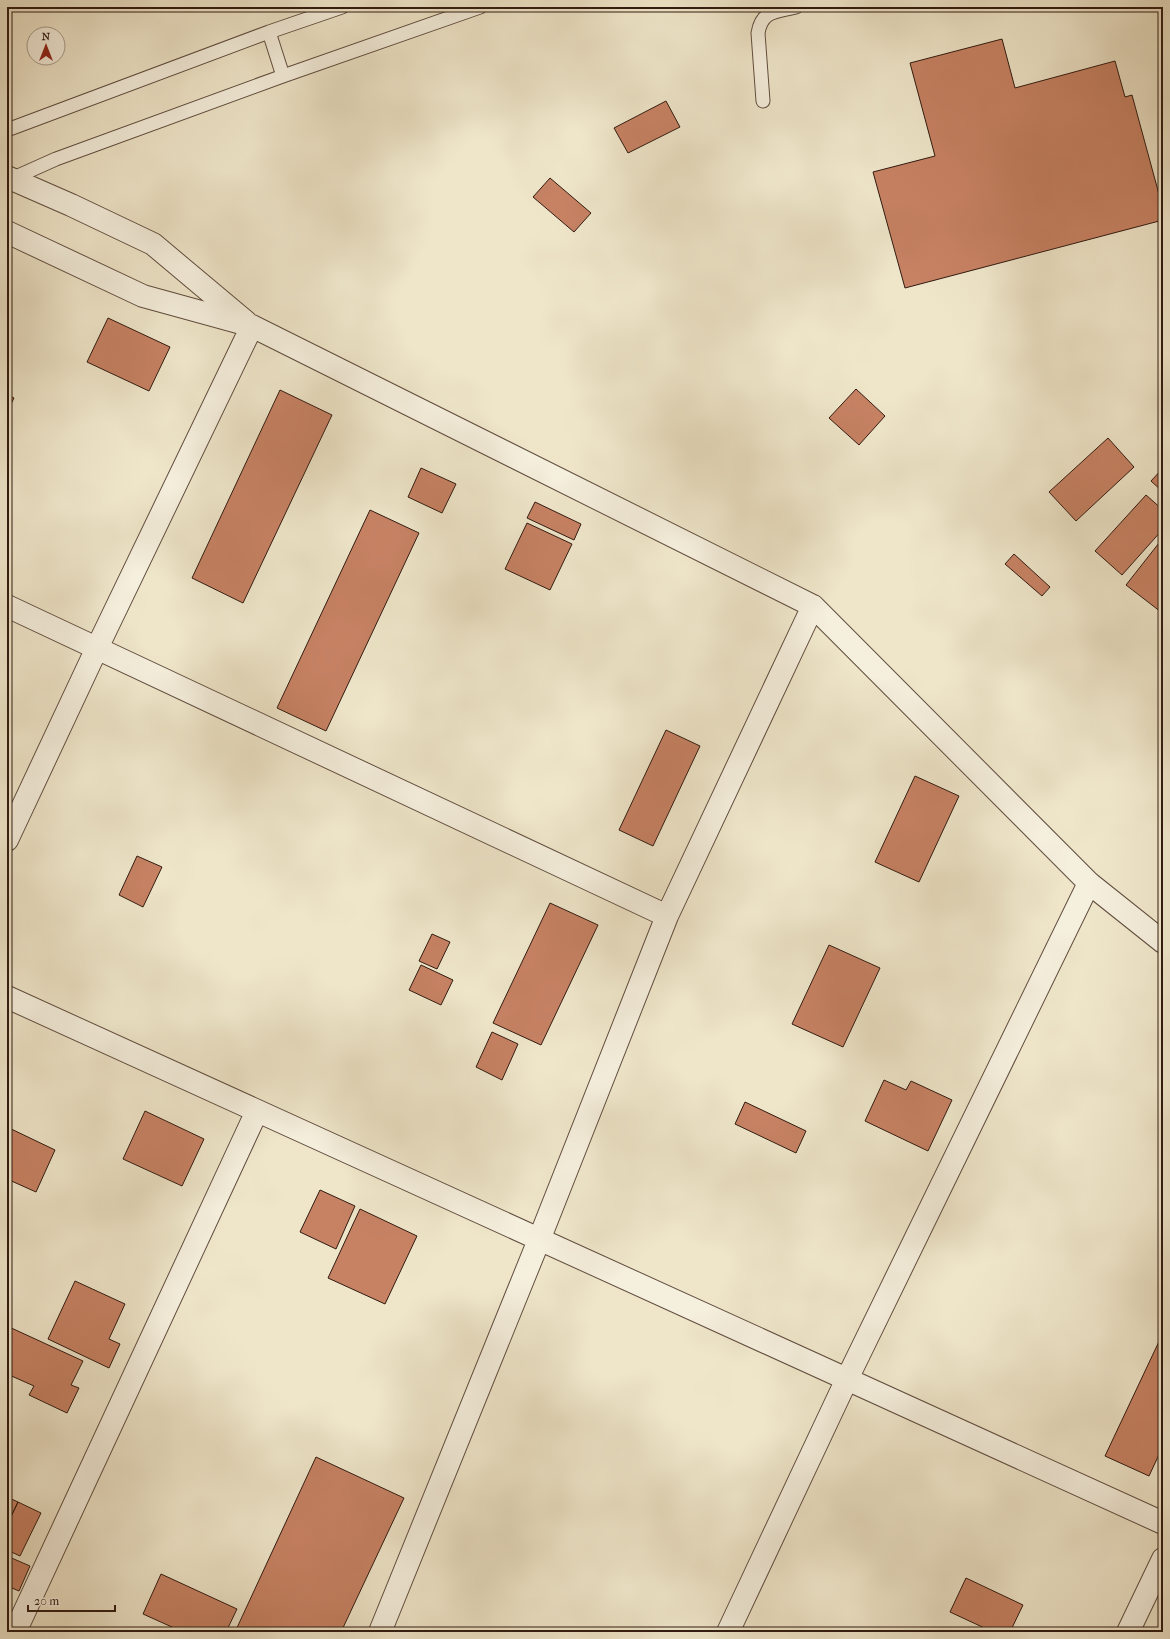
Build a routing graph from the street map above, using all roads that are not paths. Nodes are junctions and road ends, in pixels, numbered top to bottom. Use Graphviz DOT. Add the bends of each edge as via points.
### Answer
graph roads {
  1 [pos="342,7"];
  2 [pos="480,7"];
  3 [pos="796,7"];
  4 [pos="269,32"];
  5 [pos="283,76"];
  6 [pos="763,101"];
  7 [pos="7,130"];
  8 [pos="8,179"];
  9 [pos="7,232"];
  10 [pos="252,326"];
  11 [pos="7,606"];
  12 [pos="813,606"];
  13 [pos="97,648"];
  14 [pos="7,840"];
  15 [pos="1089,883"];
  16 [pos="667,916"];
  17 [pos="1163,942"];
  18 [pos="7,997"];
  19 [pos="257,1111"];
  20 [pos="540,1240"];
  21 [pos="847,1379"];
  22 [pos="1163,1523"];
  23 [pos="1163,1559"];
  24 [pos="14,1630"];
  25 [pos="380,1632"];
  26 [pos="728,1632"];
  27 [pos="1128,1632"];
  1 -- 4 [label="lane"];
  2 -- 5 [label="lane"];
  3 -- 6 [label="lane" via="767,14 760,22 758,33"];
  4 -- 5 [label="lane"];
  4 -- 7 [label="lane"];
  5 -- 8 [label="lane"];
  8 -- 10 [label="street" via="71,205 153,244"];
  9 -- 10 [label="street" via="143,296"];
  10 -- 12 [label="street"];
  10 -- 13 [label="street"];
  11 -- 13 [label="street"];
  12 -- 15 [label="street"];
  12 -- 16 [label="street"];
  13 -- 14 [label="street"];
  13 -- 16 [label="street"];
  15 -- 17 [label="street"];
  15 -- 21 [label="street"];
  16 -- 20 [label="street"];
  18 -- 19 [label="street"];
  19 -- 20 [label="street"];
  19 -- 24 [label="street"];
  20 -- 21 [label="street"];
  20 -- 25 [label="street"];
  21 -- 22 [label="street"];
  21 -- 26 [label="street"];
  23 -- 27 [label="street"];
}
